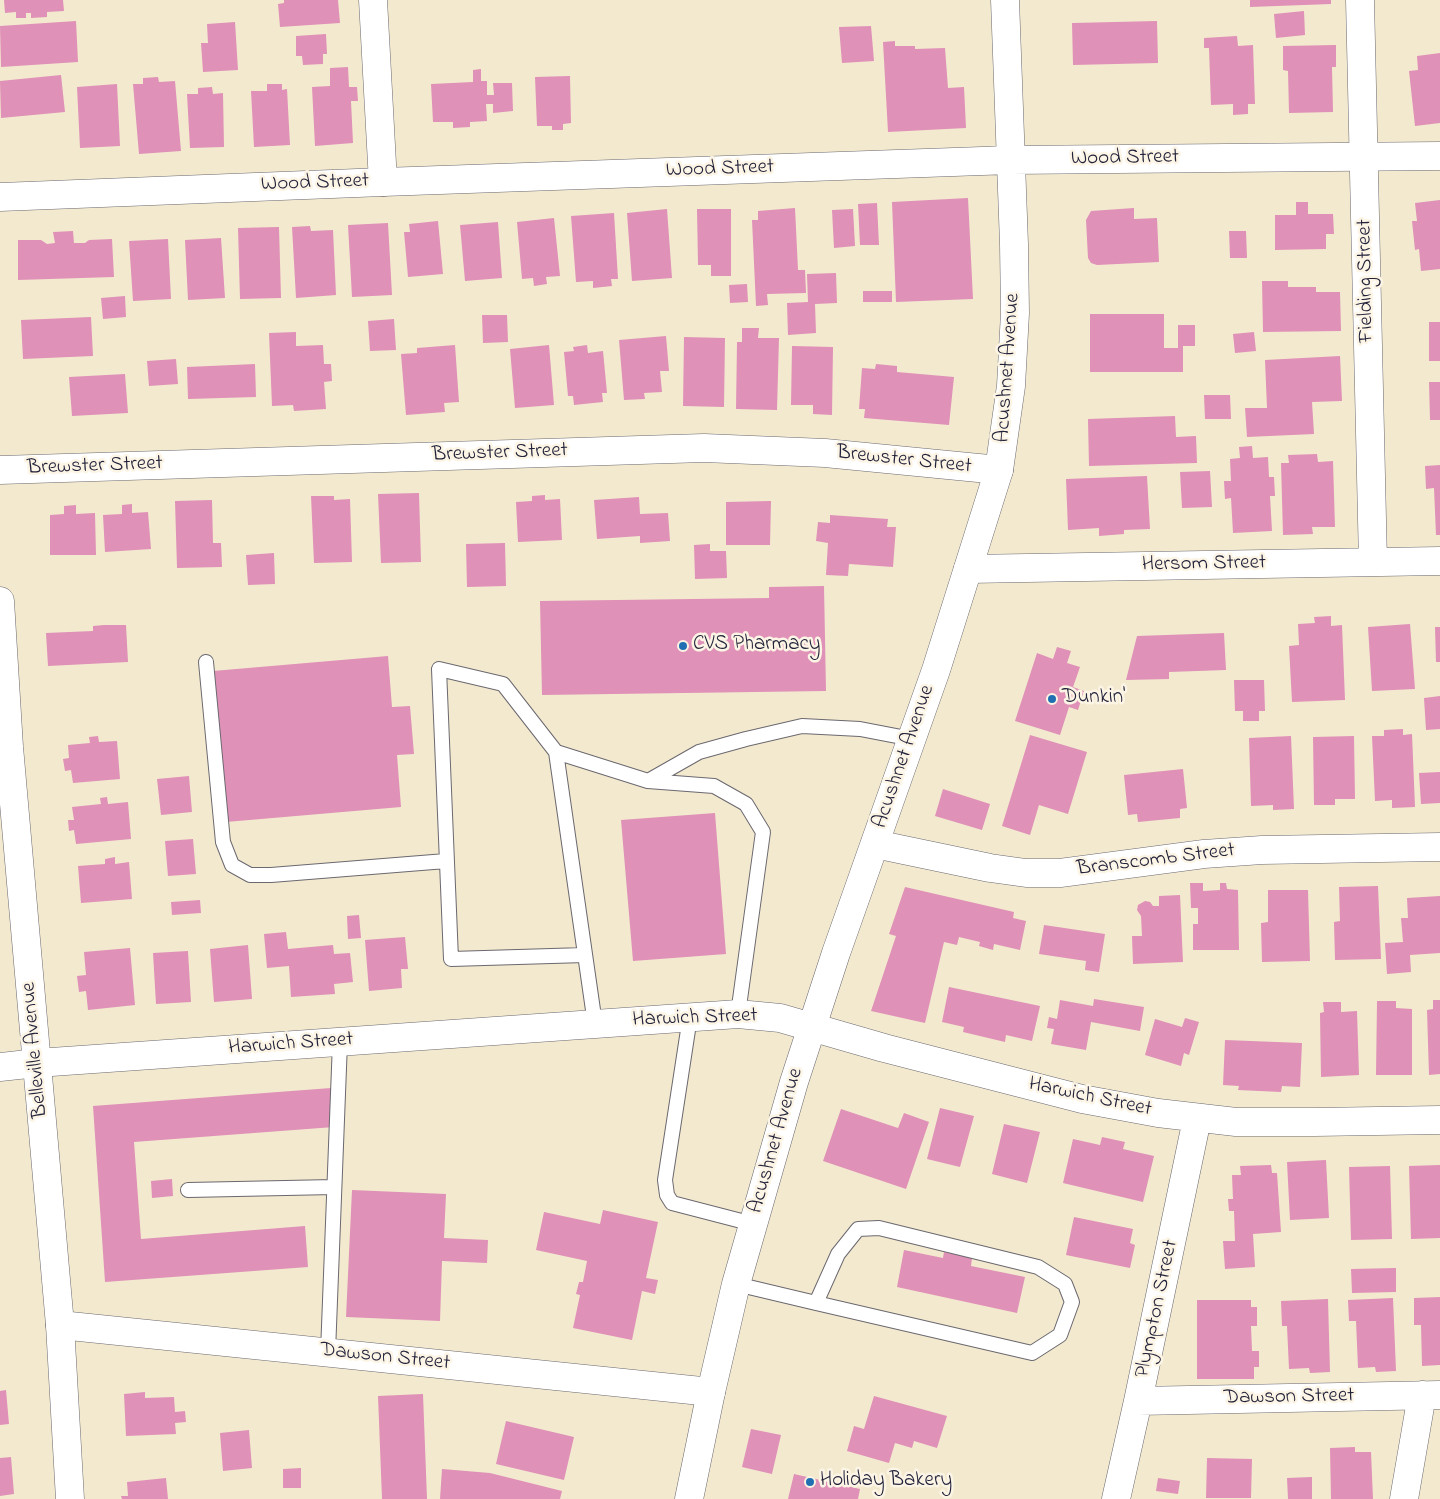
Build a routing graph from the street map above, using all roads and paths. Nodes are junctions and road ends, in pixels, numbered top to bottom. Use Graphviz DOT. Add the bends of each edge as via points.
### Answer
graph roads {
  1 [pos="373,0"];
  2 [pos="1005,0"];
  3 [pos="1360,0"];
  4 [pos="1364,156"];
  5 [pos="1440,156"];
  6 [pos="1011,160"];
  7 [pos="383,182"];
  8 [pos="0,197"];
  9 [pos="0,470"];
  10 [pos="999,470"];
  11 [pos="1440,561"];
  12 [pos="1373,562"];
  13 [pos="968,569"];
  14 [pos="0,601"];
  15 [pos="206,662"];
  16 [pos="912,740"];
  17 [pos="4,748"];
  18 [pos="556,752"];
  19 [pos="648,781"];
  20 [pos="875,844"];
  21 [pos="1440,847"];
  22 [pos="446,862"];
  23 [pos="585,955"];
  24 [pos="738,1014"];
  25 [pos="690,1017"];
  26 [pos="595,1024"];
  27 [pos="812,1027"];
  28 [pos="340,1042"];
  29 [pos="37,1063"];
  30 [pos="0,1068"];
  31 [pos="1197,1118"];
  32 [pos="1440,1120"];
  33 [pos="334,1187"];
  34 [pos="188,1190"];
  35 [pos="753,1224"];
  36 [pos="736,1284"];
  37 [pos="816,1303"];
  38 [pos="60,1325"];
  39 [pos="328,1352"];
  40 [pos="710,1392"];
  41 [pos="1431,1395"];
  42 [pos="1138,1401"];
  43 [pos="70,1499"];
  44 [pos="689,1499"];
  45 [pos="1116,1499"];
  46 [pos="1404,1499"];
  1 -- 7 [label="street"];
  2 -- 6 [label="street, Acushnet Avenue"];
  3 -- 4 [label="street, Fielding Street"];
  4 -- 5 [label="street, Wood Street"];
  4 -- 6 [label="street, Wood Street"];
  4 -- 12 [label="street, Fielding Street"];
  6 -- 7 [label="street, Wood Street"];
  6 -- 10 [label="street, Acushnet Avenue" via="1014,348"];
  7 -- 8 [label="street, Wood Street"];
  9 -- 10 [label="street, Brewster Street" via="704,448 825,453"];
  10 -- 13 [label="street, Acushnet Avenue"];
  11 -- 12 [label="street, Hersom Street"];
  12 -- 13 [label="street, Hersom Street"];
  13 -- 16 [label="street, Acushnet Avenue"];
  14 -- 17 [label="street, Belleville Avenue"];
  15 -- 22 [label="lane" via="223,842 232,864 250,875 271,875"];
  16 -- 19 [label="lane" via="860,729 802,726 699,752"];
  16 -- 20 [label="street, Acushnet Avenue"];
  17 -- 29 [label="street, Belleville Avenue"];
  18 -- 19 [label="lane"];
  18 -- 22 [label="lane" via="503,684 439,669"];
  18 -- 23 [label="lane"];
  19 -- 24 [label="lane" via="714,786 746,804 763,832"];
  20 -- 21 [label="street, Branscomb Street" via="1026,873 1060,873 1204,854 1262,850"];
  20 -- 27 [label="street, Acushnet Avenue"];
  22 -- 23 [label="lane" via="451,958"];
  23 -- 26 [label="lane"];
  24 -- 25 [label="street, Harwich Street"];
  24 -- 27 [label="street, Harwich Street" via="780,1018"];
  25 -- 26 [label="street, Harwich Street"];
  25 -- 35 [label="lane" via="665,1180 666,1195 672,1203"];
  26 -- 28 [label="street, Harwich Street"];
  27 -- 31 [label="street, Harwich Street" via="1082,1099"];
  27 -- 35 [label="street, Acushnet Avenue"];
  28 -- 29 [label="street, Harwich Street"];
  28 -- 33 [label="lane"];
  29 -- 30 [label="street, Harwich Street"];
  29 -- 38 [label="street, Belleville Avenue"];
  31 -- 32 [label="street, Harwich Street" via="1236,1122"];
  31 -- 42 [label="street, Plympton Street"];
  33 -- 34 [label="lane"];
  33 -- 39 [label="lane"];
  35 -- 36 [label="street, Acushnet Avenue"];
  36 -- 37 [label="lane"];
  36 -- 40 [label="street, Acushnet Avenue"];
  37 -- 37 [label="lane" via="838,1254 858,1229 879,1228 1038,1267 1065,1284 1072,1302 1060,1335 1032,1353"];
  38 -- 39 [label="street, Dawson Street"];
  38 -- 43 [label="street, Belleville Avenue"];
  39 -- 40 [label="street, Dawson Street"];
  40 -- 44 [label="street, Acushnet Avenue"];
  41 -- 42 [label="street, Dawson Street"];
  41 -- 46 [label="street"];
  42 -- 45 [label="street, Plympton Street"];
}
